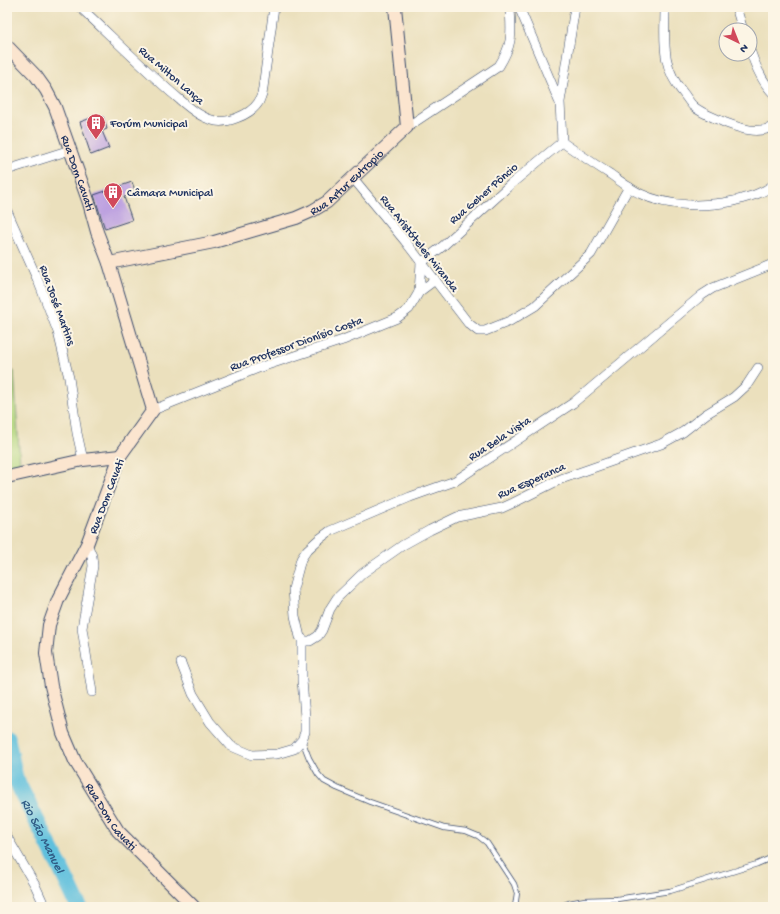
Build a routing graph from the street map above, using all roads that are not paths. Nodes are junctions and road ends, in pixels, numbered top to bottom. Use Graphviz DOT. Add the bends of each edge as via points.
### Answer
graph roads {
  1 [pos="80,7"];
  2 [pos="274,7"];
  3 [pos="395,7"];
  4 [pos="510,7"];
  5 [pos="519,7"];
  6 [pos="575,7"];
  7 [pos="665,7"];
  8 [pos="736,7"];
  9 [pos="741,22"];
  10 [pos="7,46"];
  11 [pos="754,62"];
  12 [pos="773,93"];
  13 [pos="560,102"];
  14 [pos="407,127"];
  15 [pos="773,127"];
  16 [pos="562,142"];
  17 [pos="70,150"];
  18 [pos="7,170"];
  19 [pos="353,178"];
  20 [pos="773,185"];
  21 [pos="629,187"];
  22 [pos="7,211"];
  23 [pos="109,263"];
  24 [pos="421,263"];
  25 [pos="773,264"];
  26 [pos="435,280"];
  27 [pos="419,292"];
  28 [pos="758,368"];
  29 [pos="153,410"];
  30 [pos="120,456"];
  31 [pos="83,460"];
  32 [pos="7,477"];
  33 [pos="87,544"];
  34 [pos="306,640"];
  35 [pos="181,663"];
  36 [pos="92,692"];
  37 [pos="302,740"];
  38 [pos="7,837"];
  39 [pos="773,857"];
  40 [pos="45,907"];
  41 [pos="194,907"];
  42 [pos="515,907"];
  43 [pos="559,907"];
  1 -- 2 [label="street, Rua Milton Lança" via="160,82 203,117 213,121 238,118 258,104 262,95"];
  3 -- 14 [label="main road"];
  4 -- 14 [label="street, Rua Artur Eutropio" via="511,39 507,53 499,66"];
  5 -- 13 [label="street"];
  6 -- 13 [label="street"];
  7 -- 15 [label="street" via="665,57 674,83 694,107 743,129 765,131"];
  8 -- 9 [label="street"];
  10 -- 17 [label="main road, Rua Dom Cavati" via="46,90 55,107"];
  11 -- 12 [label="street"];
  13 -- 16 [label="street"];
  14 -- 19 [label="main road, Rua Artur Eutropio"];
  16 -- 21 [label="street"];
  16 -- 24 [label="street, Rua Geher Pôncio"];
  17 -- 18 [label="street"];
  17 -- 23 [label="main road, Rua Dom Cavati"];
  19 -- 23 [label="main road, Rua Artur Eutropio" via="327,202 296,218 214,242"];
  19 -- 24 [label="street, Rua Aristóteles Miranda"];
  20 -- 21 [label="street" via="753,196 700,204 661,201"];
  21 -- 26 [label="street, Rua Aristóteles Miranda" via="591,254 535,306 510,321 485,331 478,331 468,323"];
  22 -- 31 [label="street, Rua José Martins" via="58,332"];
  23 -- 29 [label="main road, Rua Dom Cavati"];
  24 -- 26 [label="street, Rua Aristóteles Miranda"];
  24 -- 27 [label="street"];
  25 -- 34 [label="street, Rua Bela Vista" via="713,288 702,295 573,403 455,481 330,531 318,540 301,558 293,589 298,634"];
  26 -- 27 [label="street, Rua Professor Dionísio Costa"];
  27 -- 29 [label="street, Rua Professor Dionísio Costa" via="409,309 392,321 258,368"];
  28 -- 34 [label="street, Rua Esperanca" via="747,385 734,397 661,444 561,479 502,508 458,517 403,545 363,573 337,598 318,636"];
  29 -- 30 [label="main road, Rua Dom Cavati"];
  30 -- 31 [label="main road"];
  30 -- 33 [label="main road, Rua Dom Cavati"];
  31 -- 32 [label="main road"];
  33 -- 36 [label="street" via="93,566 82,628"];
  33 -- 41 [label="main road, Rua Dom Cavati" via="58,600 49,626 46,653 63,733 75,761 118,831"];
  34 -- 37 [label="street, Rua Bela Vista" via="302,680 305,732"];
  35 -- 37 [label="street" via="193,694 210,722 231,746 252,755 278,754 294,749"];
  37 -- 42 [label="lane" via="309,758 324,781 370,802 444,828 466,831 487,843 514,884 517,893"];
  38 -- 40 [label="street"];
  39 -- 43 [label="lane" via="670,891 585,900"];
}
